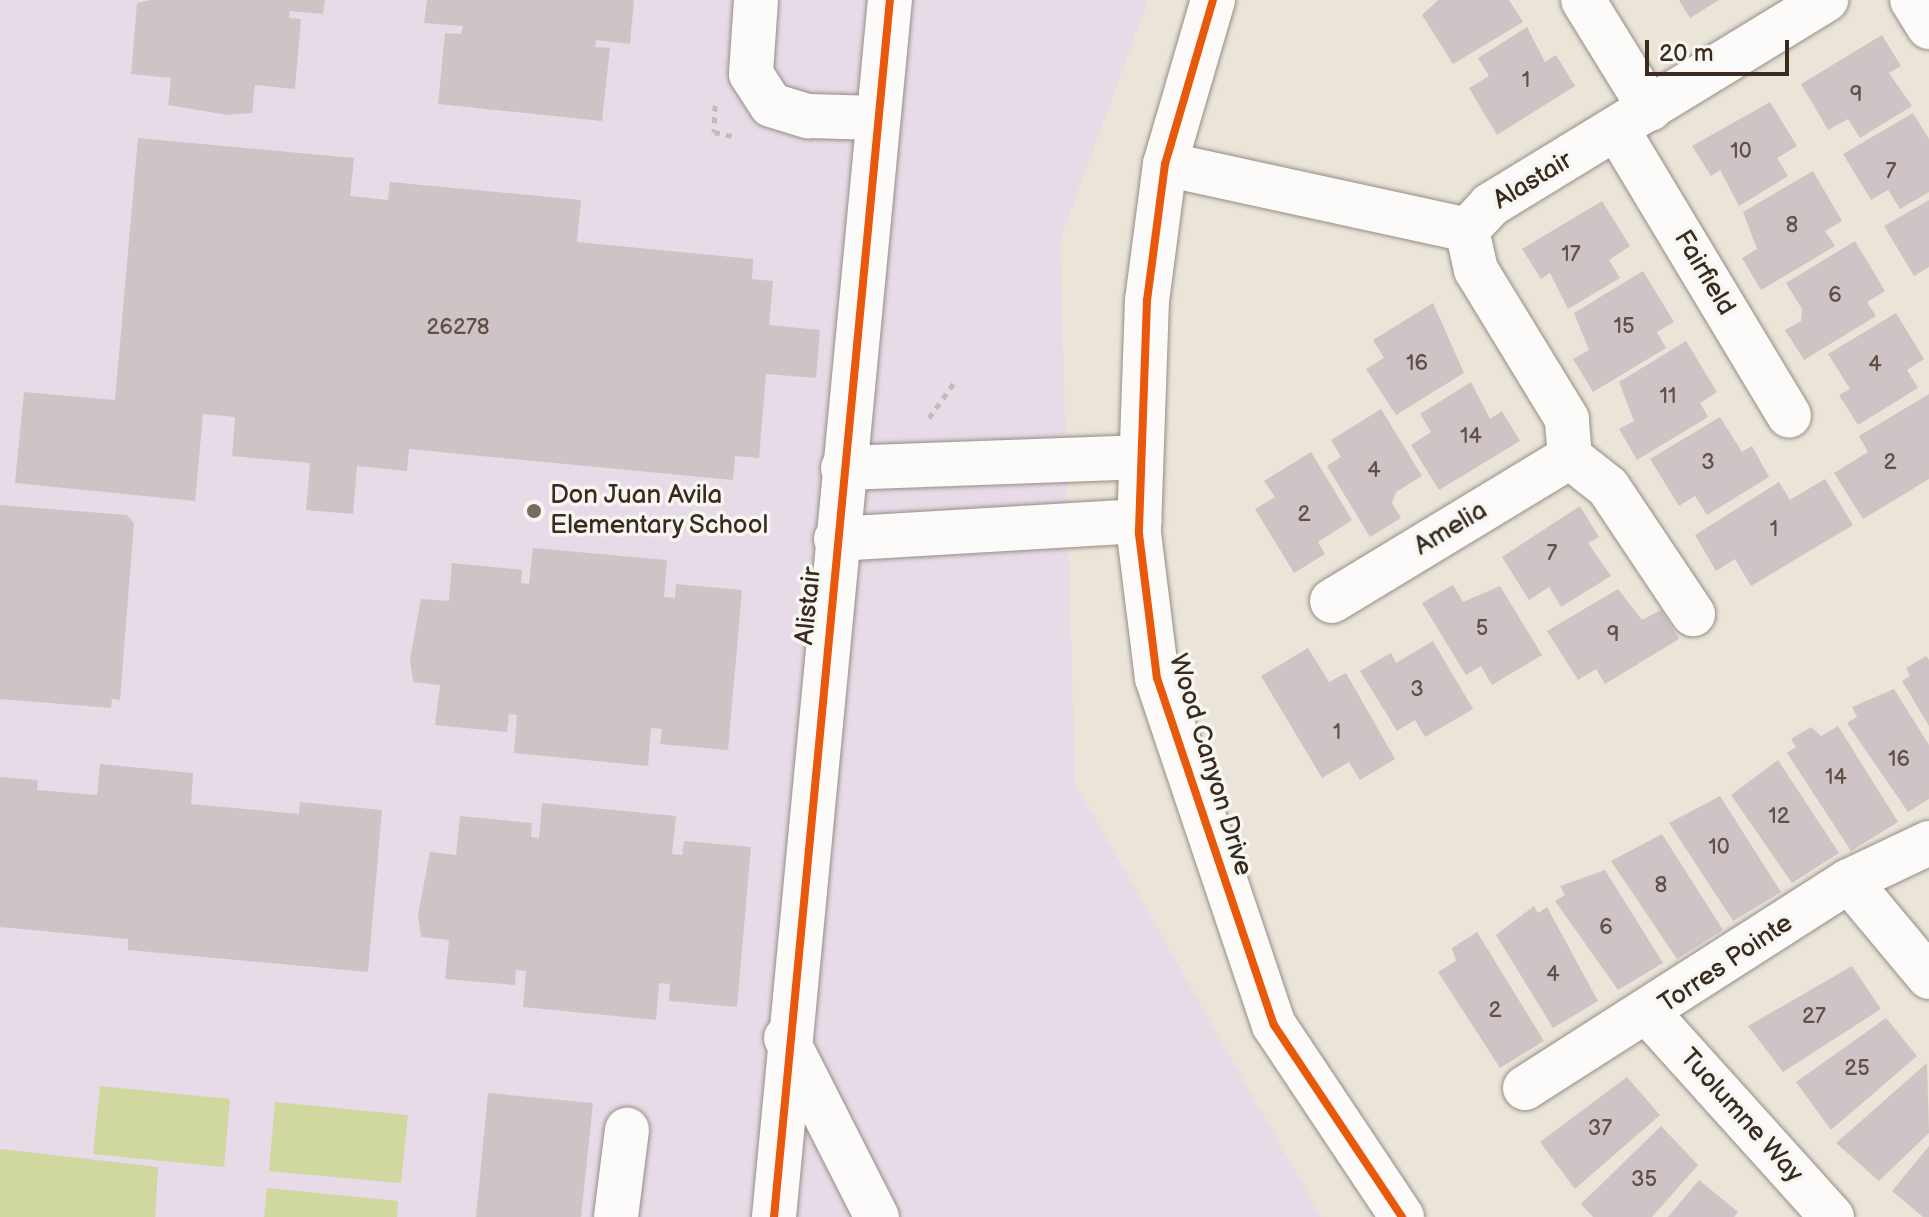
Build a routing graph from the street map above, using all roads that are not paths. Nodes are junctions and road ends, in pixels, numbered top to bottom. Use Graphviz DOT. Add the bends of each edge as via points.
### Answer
graph roads {
  1 [pos="756,0"];
  2 [pos="890,0"];
  3 [pos="1213,0"];
  4 [pos="1583,0"];
  5 [pos="1826,0"];
  6 [pos="1912,0"];
  7 [pos="1929,27"];
  8 [pos="878,118"];
  9 [pos="1634,120"];
  10 [pos="1165,164"];
  11 [pos="1467,230"];
  12 [pos="1789,416"];
  13 [pos="1139,457"];
  14 [pos="1570,457"];
  15 [pos="843,468"];
  16 [pos="1139,521"];
  17 [pos="836,539"];
  18 [pos="1332,601"];
  19 [pos="1693,614"];
  20 [pos="1929,843"];
  21 [pos="1849,881"];
  22 [pos="1929,977"];
  23 [pos="1650,1015"];
  24 [pos="786,1038"];
  25 [pos="1525,1088"];
  26 [pos="627,1130"];
  27 [pos="616,1217"];
  28 [pos="774,1217"];
  29 [pos="877,1217"];
  30 [pos="1402,1217"];
  31 [pos="1832,1217"];
  1 -- 8 [label="street" via="751,74 771,105 808,116"];
  2 -- 8 [label="street, Alistair"];
  3 -- 10 [label="street, Wood Canyon Drive"];
  4 -- 9 [label="street, Fairfield"];
  5 -- 9 [label="street, Alastair"];
  6 -- 7 [label="street"];
  8 -- 15 [label="street, Alistair"];
  9 -- 11 [label="street, Alastair" via="1490,205"];
  9 -- 12 [label="street, Fairfield"];
  10 -- 11 [label="street, Alastair"];
  10 -- 13 [label="street, Wood Canyon Drive" via="1147,300"];
  11 -- 14 [label="street" via="1476,270 1567,419"];
  13 -- 15 [label="street"];
  13 -- 16 [label="street, Wood Canyon Drive"];
  14 -- 18 [label="street, Amelia"];
  14 -- 19 [label="street" via="1608,487"];
  15 -- 17 [label="street, Alistair"];
  16 -- 17 [label="street"];
  16 -- 30 [label="street, Wood Canyon Drive" via="1157,678 1274,1025"];
  17 -- 24 [label="street, Alistair"];
  20 -- 21 [label="street, Torres Pointe"];
  21 -- 22 [label="street"];
  21 -- 23 [label="street, Torres Pointe"];
  23 -- 25 [label="street, Torres Pointe"];
  23 -- 31 [label="street, Tuolumne Way"];
  24 -- 28 [label="street, Alistair"];
  24 -- 29 [label="street"];
  26 -- 27 [label="street"];
}
